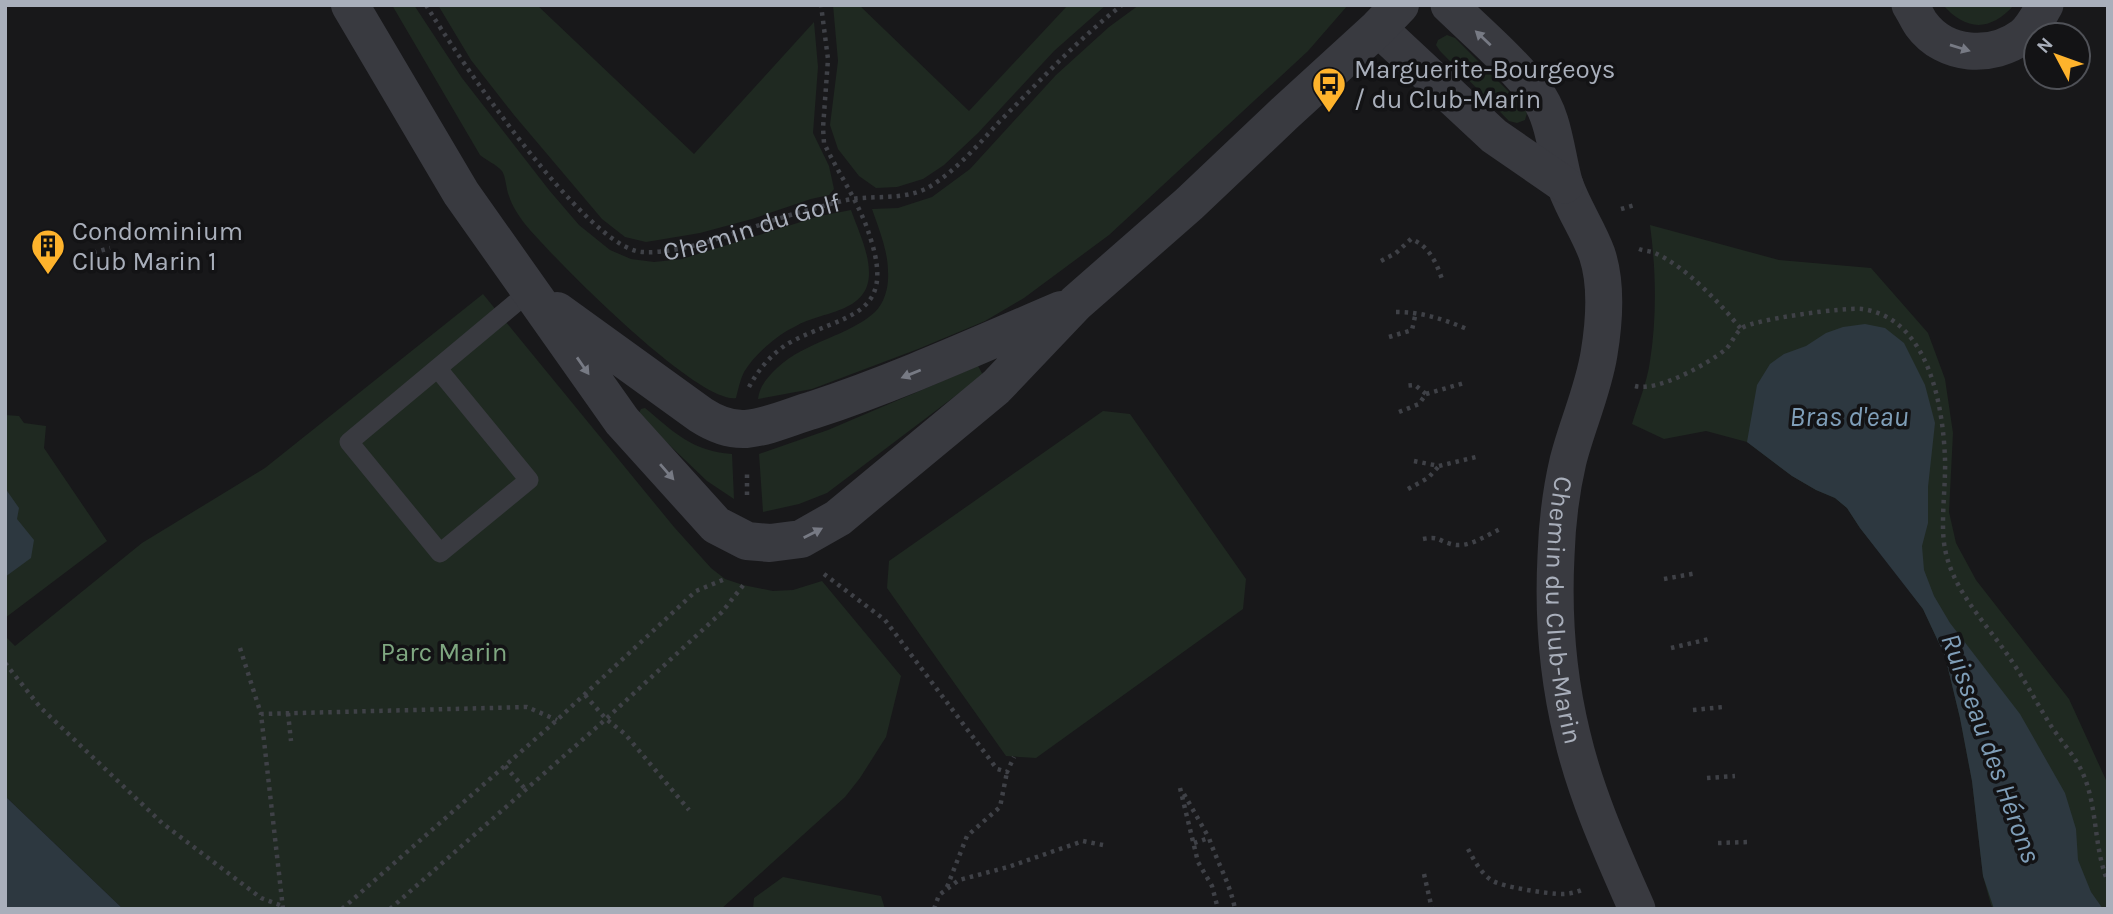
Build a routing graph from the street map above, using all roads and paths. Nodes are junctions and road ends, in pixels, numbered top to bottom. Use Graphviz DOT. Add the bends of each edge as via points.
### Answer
graph roads {
  1 [pos="350,5"];
  2 [pos="426,5"];
  3 [pos="821,5"];
  4 [pos="1122,5"];
  5 [pos="1449,5"];
  6 [pos="1910,5"];
  7 [pos="2045,5"];
  8 [pos="1389,17"];
  9 [pos="1565,185"];
  10 [pos="853,199"];
  11 [pos="110,248"];
  12 [pos="1644,251"];
  13 [pos="85,255"];
  14 [pos="1381,261"];
  15 [pos="1443,279"];
  16 [pos="530,291"];
  17 [pos="1076,303"];
  18 [pos="1396,312"];
  19 [pos="1416,312"];
  20 [pos="1467,329"];
  21 [pos="1741,329"];
  22 [pos="1389,337"];
  23 [pos="438,369"];
  24 [pos="1464,383"];
  25 [pos="1404,386"];
  26 [pos="1636,386"];
  27 [pos="748,390"];
  28 [pos="1426,394"];
  29 [pos="1399,412"];
  30 [pos="1476,457"];
  31 [pos="1414,461"];
  32 [pos="1438,466"];
  33 [pos="747,467"];
  34 [pos="1408,489"];
  35 [pos="747,503"];
  36 [pos="1500,529"];
  37 [pos="1423,538"];
  38 [pos="818,569"];
  39 [pos="1697,573"];
  40 [pos="732,576"];
  41 [pos="748,579"];
  42 [pos="1664,579"];
  43 [pos="1709,639"];
  44 [pos="240,648"];
  45 [pos="1671,648"];
  46 [pos="5,663"];
  47 [pos="585,695"];
  48 [pos="1723,707"];
  49 [pos="1693,710"];
  50 [pos="288,713"];
  51 [pos="261,714"];
  52 [pos="606,719"];
  53 [pos="557,720"];
  54 [pos="291,741"];
  55 [pos="1014,757"];
  56 [pos="505,766"];
  57 [pos="1007,772"];
  58 [pos="1735,776"];
  59 [pos="1707,778"];
  60 [pos="526,790"];
  61 [pos="690,810"];
  62 [pos="1209,838"];
  63 [pos="1749,842"];
  64 [pos="1194,843"];
  65 [pos="1718,843"];
  66 [pos="1103,845"];
  67 [pos="1468,849"];
  68 [pos="1424,874"];
  69 [pos="2108,882"];
  70 [pos="1592,883"];
  71 [pos="946,888"];
  72 [pos="283,908"];
  73 [pos="342,909"];
  74 [pos="390,909"];
  75 [pos="934,909"];
  76 [pos="1218,909"];
  77 [pos="1235,909"];
  78 [pos="1432,909"];
  79 [pos="1637,909"];
  1 -- 16 [label="street" via="461,193"];
  2 -- 10 [label="path, Chemin du Golf" via="514,133 590,221 626,248 640,252 680,248"];
  3 -- 10 [label="path" via="828,59 824,143"];
  4 -- 10 [label="path, Chemin du Golf" via="1080,40 932,186 910,195"];
  9 -- 5 [label="street, Chemin du Club-Marin, one-way" via="1536,93"];
  6 -- 7 [label="street, one-way" via="1922,26 1941,41 1962,51 1984,52 2025,35"];
  8 -- 9 [label="street" via="1494,136"];
  8 -- 17 [label="street"];
  9 -- 79 [label="street, Chemin du Club-Marin" via="1598,256 1603,317 1595,377 1568,461 1561,503 1556,568 1560,665 1580,765"];
  10 -- 27 [label="path" via="871,239 878,271 876,290 856,314 786,345 766,362"];
  11 -- 13 [label="path"];
  12 -- 21 [label="path" via="1699,284"];
  14 -- 15 [label="path" via="1411,239 1435,258"];
  17 -- 16 [label="street, one-way" via="853,397 747,429 724,426 701,415"];
  16 -- 17 [label="street, one-way" via="622,421 716,526 747,541 771,543 801,539 838,518 996,387"];
  16 -- 23 [label="lane"];
  18 -- 19 [label="path"];
  19 -- 20 [label="path"];
  19 -- 22 [label="path" via="1412,330"];
  21 -- 26 [label="path" via="1725,349 1696,367 1665,383"];
  21 -- 69 [label="path" via="1803,314 1860,309 1883,314 1917,345 1938,400 1945,456 1944,546 1951,573 2079,766 2094,809"];
  23 -- 23 [label="lane" via="349,442 440,553 529,480"];
  24 -- 28 [label="path"];
  25 -- 28 [label="path" via="1415,385"];
  28 -- 29 [label="path" via="1419,404"];
  30 -- 32 [label="path"];
  31 -- 32 [label="path"];
  32 -- 34 [label="path"];
  33 -- 35 [label="path"];
  36 -- 37 [label="path" via="1465,544 1451,544 1436,536"];
  38 -- 57 [label="path" via="885,620 997,769"];
  39 -- 42 [label="path"];
  40 -- 47 [label="path" via="696,592"];
  41 -- 52 [label="path" via="722,612"];
  43 -- 45 [label="path"];
  44 -- 51 [label="path"];
  46 -- 72 [label="path" via="40,707 162,823 261,898"];
  47 -- 52 [label="path"];
  47 -- 53 [label="path"];
  48 -- 49 [label="path"];
  50 -- 51 [label="path"];
  50 -- 53 [label="path" via="527,707"];
  50 -- 54 [label="path"];
  51 -- 72 [label="path"];
  52 -- 60 [label="path"];
  52 -- 61 [label="path" via="625,734"];
  53 -- 56 [label="path"];
  55 -- 57 [label="path"];
  56 -- 60 [label="path"];
  56 -- 73 [label="path"];
  57 -- 71 [label="path" via="1000,807 967,836"];
  58 -- 59 [label="path"];
  60 -- 74 [label="path"];
  62 -- 64 [label="path"];
  62 -- 64 [label="path" via="1180,788"];
  62 -- 77 [label="path"];
  63 -- 65 [label="path"];
  64 -- 76 [label="path"];
  66 -- 71 [label="path" via="1083,841"];
  67 -- 70 [label="path" via="1483,874 1503,886 1560,894"];
  68 -- 78 [label="path"];
  71 -- 75 [label="path"];
}
